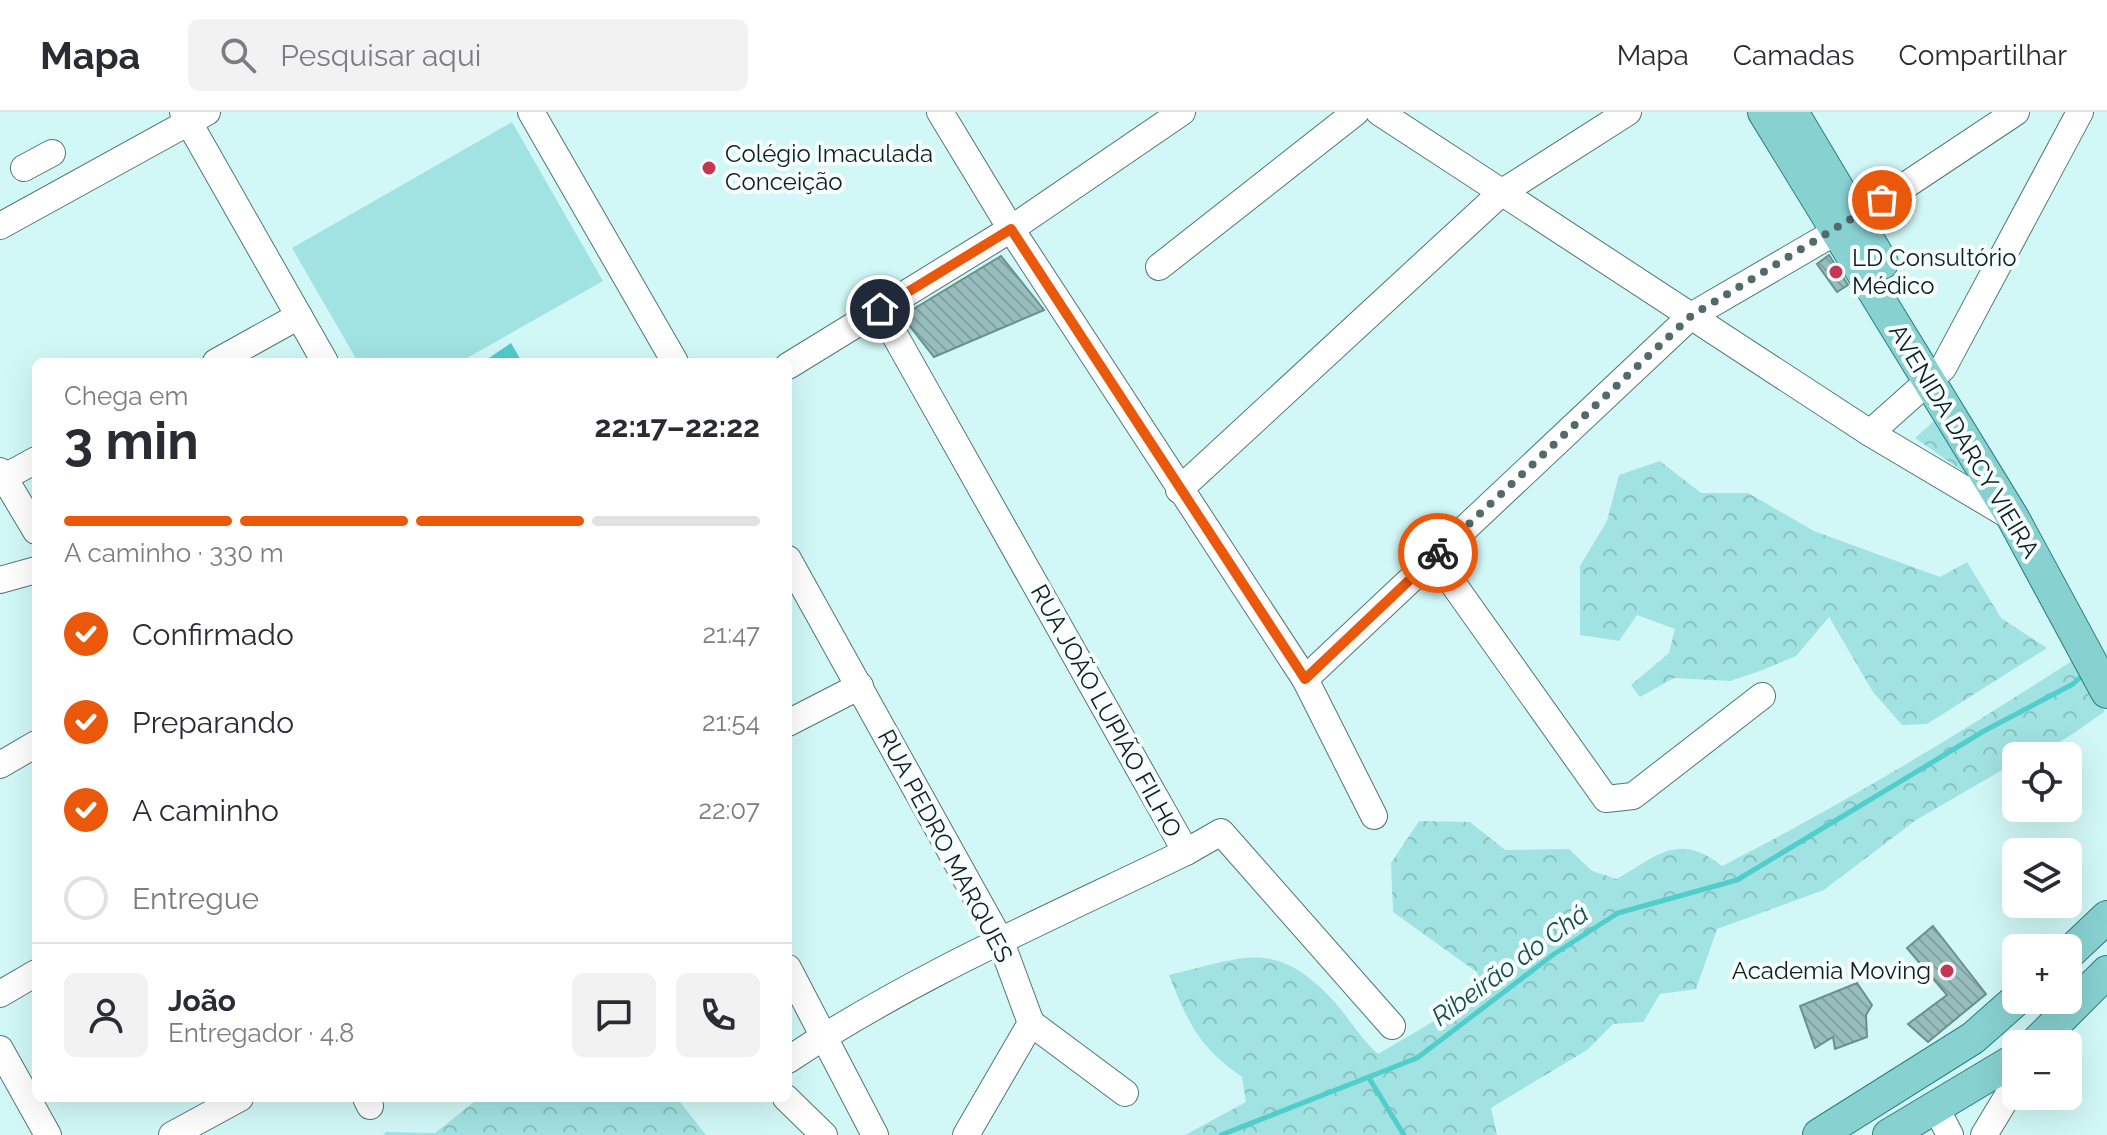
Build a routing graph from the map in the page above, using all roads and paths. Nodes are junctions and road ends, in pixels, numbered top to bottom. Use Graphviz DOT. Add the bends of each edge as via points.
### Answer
graph roads {
  1 [pos="531,112"];
  2 [pos="940,112"];
  3 [pos="1182,112"];
  4 [pos="1356,112"];
  5 [pos="1379,112"];
  6 [pos="1628,112"];
  7 [pos="1764,112"];
  8 [pos="1792,112"];
  9 [pos="2016,112"];
  10 [pos="2080,112"];
  11 [pos="193,115"];
  12 [pos="52,153"];
  13 [pos="24,168"];
  14 [pos="1501,193"];
  15 [pos="1846,224"];
  16 [pos="0,226"];
  17 [pos="1011,229"];
  18 [pos="1159,267"];
  19 [pos="880,309"];
  20 [pos="299,316"];
  21 [pos="1691,316"];
  22 [pos="223,358"];
  23 [pos="323,358"];
  24 [pos="673,358"];
  25 [pos="792,364"];
  26 [pos="1937,374"];
  27 [pos="1870,433"];
  28 [pos="32,462"];
  29 [pos="2,475"];
  30 [pos="1179,490"];
  31 [pos="2013,518"];
  32 [pos="32,524"];
  33 [pos="1434,557"];
  34 [pos="792,566"];
  35 [pos="32,571"];
  36 [pos="0,581"];
  37 [pos="32,590"];
  38 [pos="2078,627"];
  39 [pos="2107,659"];
  40 [pos="1305,679"];
  41 [pos="860,686"];
  42 [pos="2107,692"];
  43 [pos="1762,696"];
  44 [pos="792,721"];
  45 [pos="32,746"];
  46 [pos="0,765"];
  47 [pos="1374,816"];
  48 [pos="1186,852"];
  49 [pos="2107,917"];
  50 [pos="2082,941"];
  51 [pos="1001,942"];
  52 [pos="2107,972"];
  53 [pos="32,975"];
  54 [pos="792,975"];
  55 [pos="0,994"];
  56 [pos="2002,1012"];
  57 [pos="1031,1023"];
  58 [pos="1392,1026"];
  59 [pos="2052,1030"];
  60 [pos="825,1035"];
  61 [pos="0,1049"];
  62 [pos="792,1057"];
  63 [pos="2002,1067"];
  64 [pos="1125,1093"];
  65 [pos="233,1102"];
  66 [pos="790,1102"];
  67 [pos="2002,1105"];
  68 [pos="1935,1106"];
  69 [pos="48,1135"];
  70 [pos="172,1135"];
  71 [pos="824,1135"];
  72 [pos="875,1135"];
  73 [pos="966,1135"];
  74 [pos="1819,1135"];
  75 [pos="1889,1135"];
  76 [pos="1950,1135"];
  77 [pos="1984,1135"];
  1 -- 24 [label="street"];
  2 -- 17 [label="street"];
  3 -- 17 [label="street"];
  4 -- 18 [label="street"];
  5 -- 14 [label="street"];
  6 -- 14 [label="street"];
  7 -- 15 [label="main road, AVENIDA DARCY VIEIRA"];
  8 -- 15 [label="main road, AVENIDA DARCY VIEIRA"];
  9 -- 15 [label="street"];
  10 -- 26 [label="street"];
  11 -- 16 [label="street"];
  11 -- 20 [label="street"];
  12 -- 13 [label="street"];
  14 -- 21 [label="street"];
  14 -- 30 [label="street"];
  15 -- 21 [label="street"];
  15 -- 26 [label="main road, AVENIDA DARCY VIEIRA"];
  17 -- 19 [label="street"];
  17 -- 30 [label="street"];
  19 -- 25 [label="street"];
  19 -- 48 [label="street, RUA JOÃO LUPIÃO FILHO"];
  20 -- 22 [label="street"];
  20 -- 23 [label="street"];
  21 -- 27 [label="street"];
  21 -- 33 [label="street"];
  26 -- 27 [label="street"];
  26 -- 31 [label="main road, AVENIDA DARCY VIEIRA"];
  26 -- 38 [label="main road, AVENIDA DARCY VIEIRA"];
  27 -- 31 [label="street"];
  28 -- 29 [label="street"];
  29 -- 32 [label="street"];
  30 -- 40 [label="street"];
  31 -- 38 [label="main road, AVENIDA DARCY VIEIRA"];
  33 -- 40 [label="street"];
  33 -- 43 [label="street" via="1606,799 1633,796"];
  34 -- 41 [label="street, RUA PEDRO MARQUES"];
  35 -- 36 [label="street"];
  36 -- 37 [label="street"];
  38 -- 39 [label="main road, AVENIDA DARCY VIEIRA"];
  38 -- 42 [label="main road, AVENIDA DARCY VIEIRA"];
  40 -- 47 [label="street"];
  41 -- 44 [label="street"];
  41 -- 51 [label="street, RUA PEDRO MARQUES"];
  45 -- 46 [label="street"];
  48 -- 51 [label="street"];
  48 -- 58 [label="street, RUA JOÃO LUPIÃO FILHO" via="1221,832"];
  49 -- 50 [label="main road"];
  51 -- 57 [label="street, RUA PEDRO MARQUES"];
  51 -- 60 [label="street"];
  52 -- 59 [label="main road"];
  53 -- 55 [label="street"];
  54 -- 60 [label="street"];
  56 -- 74 [label="main road" via="1973,1038"];
  57 -- 64 [label="street"];
  57 -- 73 [label="street"];
  60 -- 62 [label="street"];
  60 -- 72 [label="street"];
  61 -- 69 [label="street"];
  63 -- 68 [label="main road"];
  65 -- 70 [label="street"];
  66 -- 71 [label="street"];
  67 -- 77 [label="street"];
  68 -- 75 [label="main road"];
  68 -- 76 [label="street"];
}
